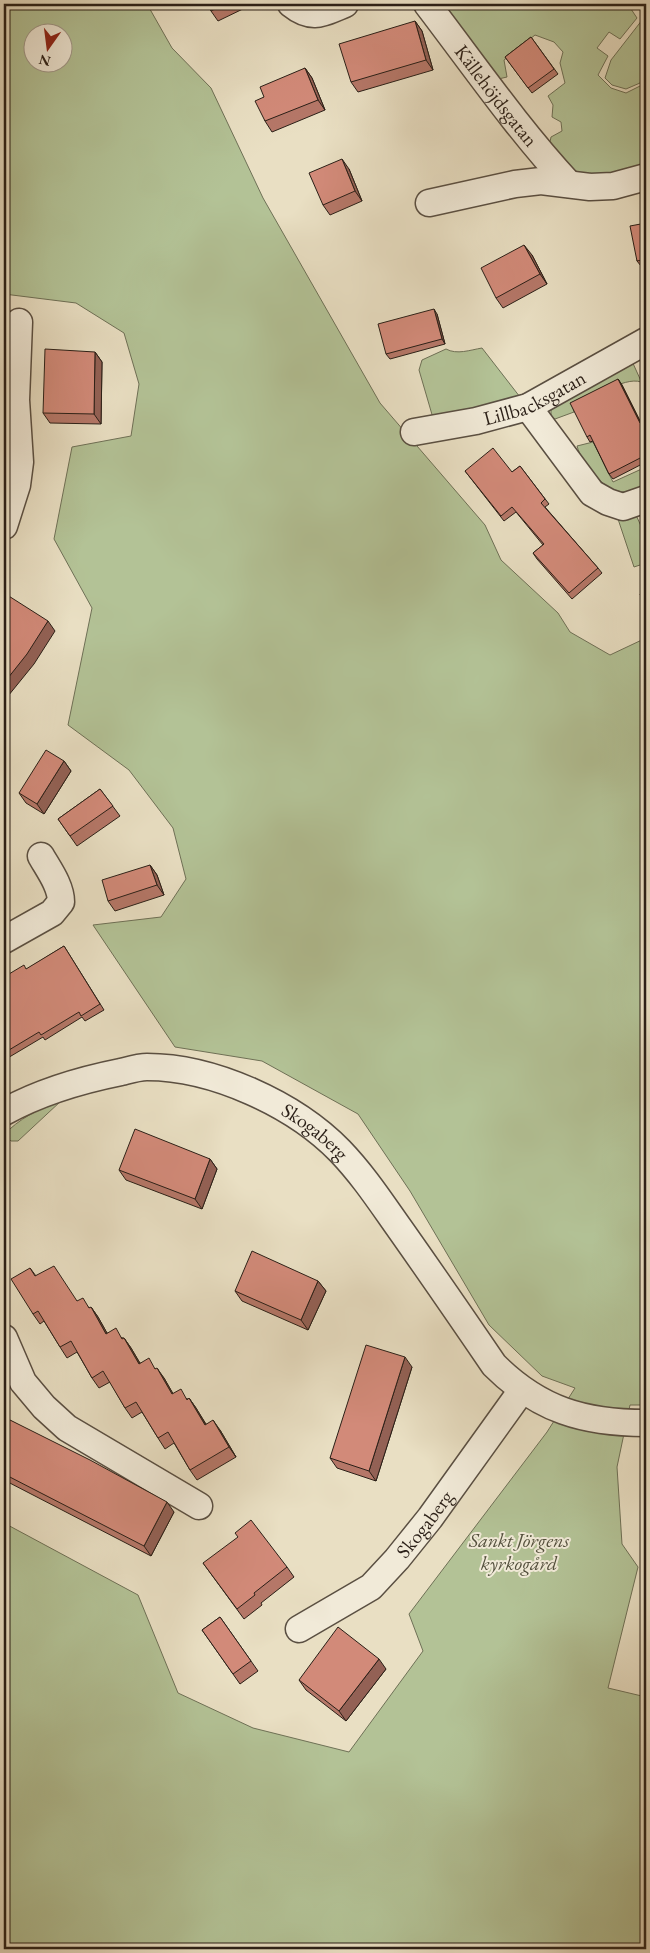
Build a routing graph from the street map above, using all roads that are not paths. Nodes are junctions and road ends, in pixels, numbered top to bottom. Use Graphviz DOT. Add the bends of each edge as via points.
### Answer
graph roads {
  1 [pos="291,4"];
  2 [pos="345,4"];
  3 [pos="427,4"];
  4 [pos="646,177"];
  5 [pos="568,184"];
  6 [pos="429,203"];
  7 [pos="19,322"];
  8 [pos="646,341"];
  9 [pos="528,407"];
  10 [pos="414,432"];
  11 [pos="646,499"];
  12 [pos="4,526"];
  13 [pos="41,856"];
  14 [pos="4,940"];
  15 [pos="4,1112"];
  16 [pos="4,1338"];
  17 [pos="522,1390"];
  18 [pos="646,1423"];
  19 [pos="199,1506"];
  20 [pos="299,1629"];
  1 -- 2 [label="street" via="303,13 314,15"];
  3 -- 5 [label="street, Källehöjdsgatan" via="488,86"];
  4 -- 5 [label="street" via="613,186"];
  5 -- 6 [label="street" via="541,181 515,184"];
  7 -- 12 [label="street" via="16,400 20,462 17,485"];
  8 -- 9 [label="street, Lillbacksgatan"];
  9 -- 10 [label="street, Lillbacksgatan" via="476,421"];
  9 -- 11 [label="street" via="592,493 623,507"];
  13 -- 14 [label="street" via="58,886 61,902 52,912"];
  15 -- 17 [label="street, Skogaberg" via="35,1096 90,1078 146,1067 190,1071 230,1082 271,1102 315,1128 369,1184 494,1366"];
  16 -- 19 [label="street" via="24,1382 67,1428"];
  17 -- 18 [label="street, Skogaberg" via="552,1408 588,1418"];
  17 -- 20 [label="street, Skogaberg" via="430,1518 371,1587"];
}
